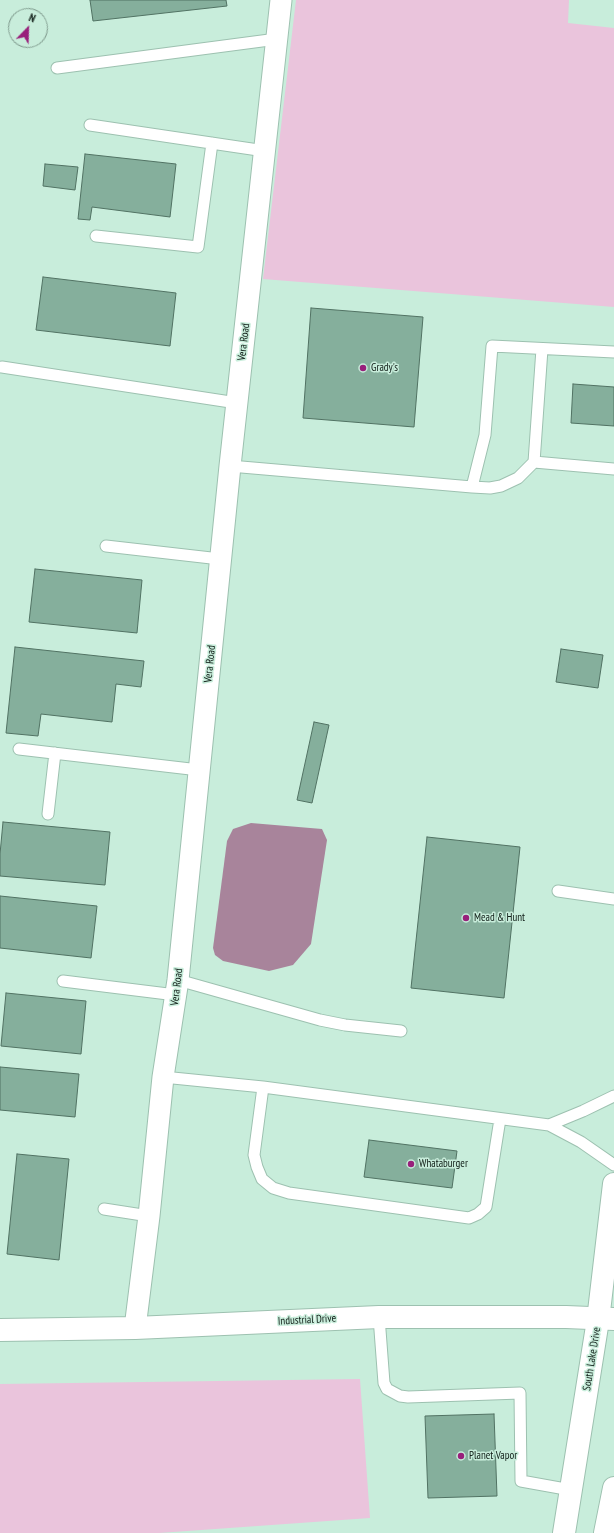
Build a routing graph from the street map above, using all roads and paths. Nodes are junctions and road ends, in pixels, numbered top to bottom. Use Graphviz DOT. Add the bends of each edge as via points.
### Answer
graph roads {
  1 [pos="282,0"];
  2 [pos="277,39"];
  3 [pos="56,68"];
  4 [pos="90,125"];
  5 [pos="212,143"];
  6 [pos="265,151"];
  7 [pos="96,236"];
  8 [pos="542,349"];
  9 [pos="614,352"];
  10 [pos="2,367"];
  11 [pos="237,403"];
  12 [pos="534,462"];
  13 [pos="230,466"];
  14 [pos="614,469"];
  15 [pos="472,487"];
  16 [pos="106,546"];
  17 [pos="220,560"];
  18 [pos="19,749"];
  19 [pos="55,753"];
  20 [pos="199,770"];
  21 [pos="48,814"];
  22 [pos="558,891"];
  23 [pos="614,899"];
  24 [pos="63,982"];
  25 [pos="177,988"];
  26 [pos="401,1031"];
  27 [pos="163,1077"];
  28 [pos="263,1088"];
  29 [pos="614,1096"];
  30 [pos="500,1119"];
  31 [pos="549,1125"];
  32 [pos="614,1165"];
  33 [pos="614,1184"];
  34 [pos="104,1209"];
  35 [pos="149,1216"];
  36 [pos="379,1317"];
  37 [pos="606,1320"];
  38 [pos="135,1328"];
  39 [pos="0,1330"];
  40 [pos="614,1488"];
  41 [pos="571,1490"];
  42 [pos="609,1528"];
  43 [pos="564,1533"];
  1 -- 2 [label="street, Vera Road"];
  2 -- 3 [label="lane"];
  2 -- 6 [label="street, Vera Road"];
  4 -- 5 [label="lane"];
  5 -- 6 [label="lane"];
  5 -- 7 [label="lane" via="198,247"];
  6 -- 11 [label="street, Vera Road"];
  8 -- 9 [label="lane"];
  8 -- 12 [label="lane"];
  8 -- 15 [label="lane" via="492,346 485,435"];
  10 -- 11 [label="lane"];
  11 -- 13 [label="street, Vera Road"];
  12 -- 14 [label="lane"];
  12 -- 15 [label="lane" via="518,478 501,486"];
  13 -- 15 [label="lane"];
  13 -- 17 [label="street, Vera Road"];
  16 -- 17 [label="lane"];
  17 -- 20 [label="street, Vera Road"];
  18 -- 19 [label="lane"];
  19 -- 20 [label="lane"];
  19 -- 21 [label="lane"];
  20 -- 25 [label="street, Vera Road"];
  22 -- 23 [label="lane"];
  24 -- 25 [label="lane"];
  25 -- 26 [label="lane" via="345,1025"];
  25 -- 27 [label="street, Vera Road"];
  27 -- 28 [label="lane"];
  27 -- 35 [label="street, Vera Road"];
  28 -- 30 [label="lane"];
  28 -- 30 [label="lane" via="254,1155 262,1179 273,1188 289,1193 469,1218 486,1207"];
  29 -- 31 [label="lane"];
  30 -- 31 [label="lane"];
  31 -- 32 [label="lane" via="581,1142"];
  33 -- 37 [label="street, South Lake Drive"];
  34 -- 35 [label="lane"];
  35 -- 38 [label="street, Vera Road"];
  36 -- 37 [label="street, Industrial Drive" via="566,1317"];
  36 -- 38 [label="street, Industrial Drive"];
  36 -- 41 [label="lane" via="384,1383 387,1389 408,1397 520,1393 521,1481"];
  37 -- 41 [label="street, South Lake Drive"];
  38 -- 39 [label="street, Industrial Drive"];
  40 -- 42 [label="street"];
  41 -- 43 [label="street, South Lake Drive"];
}
